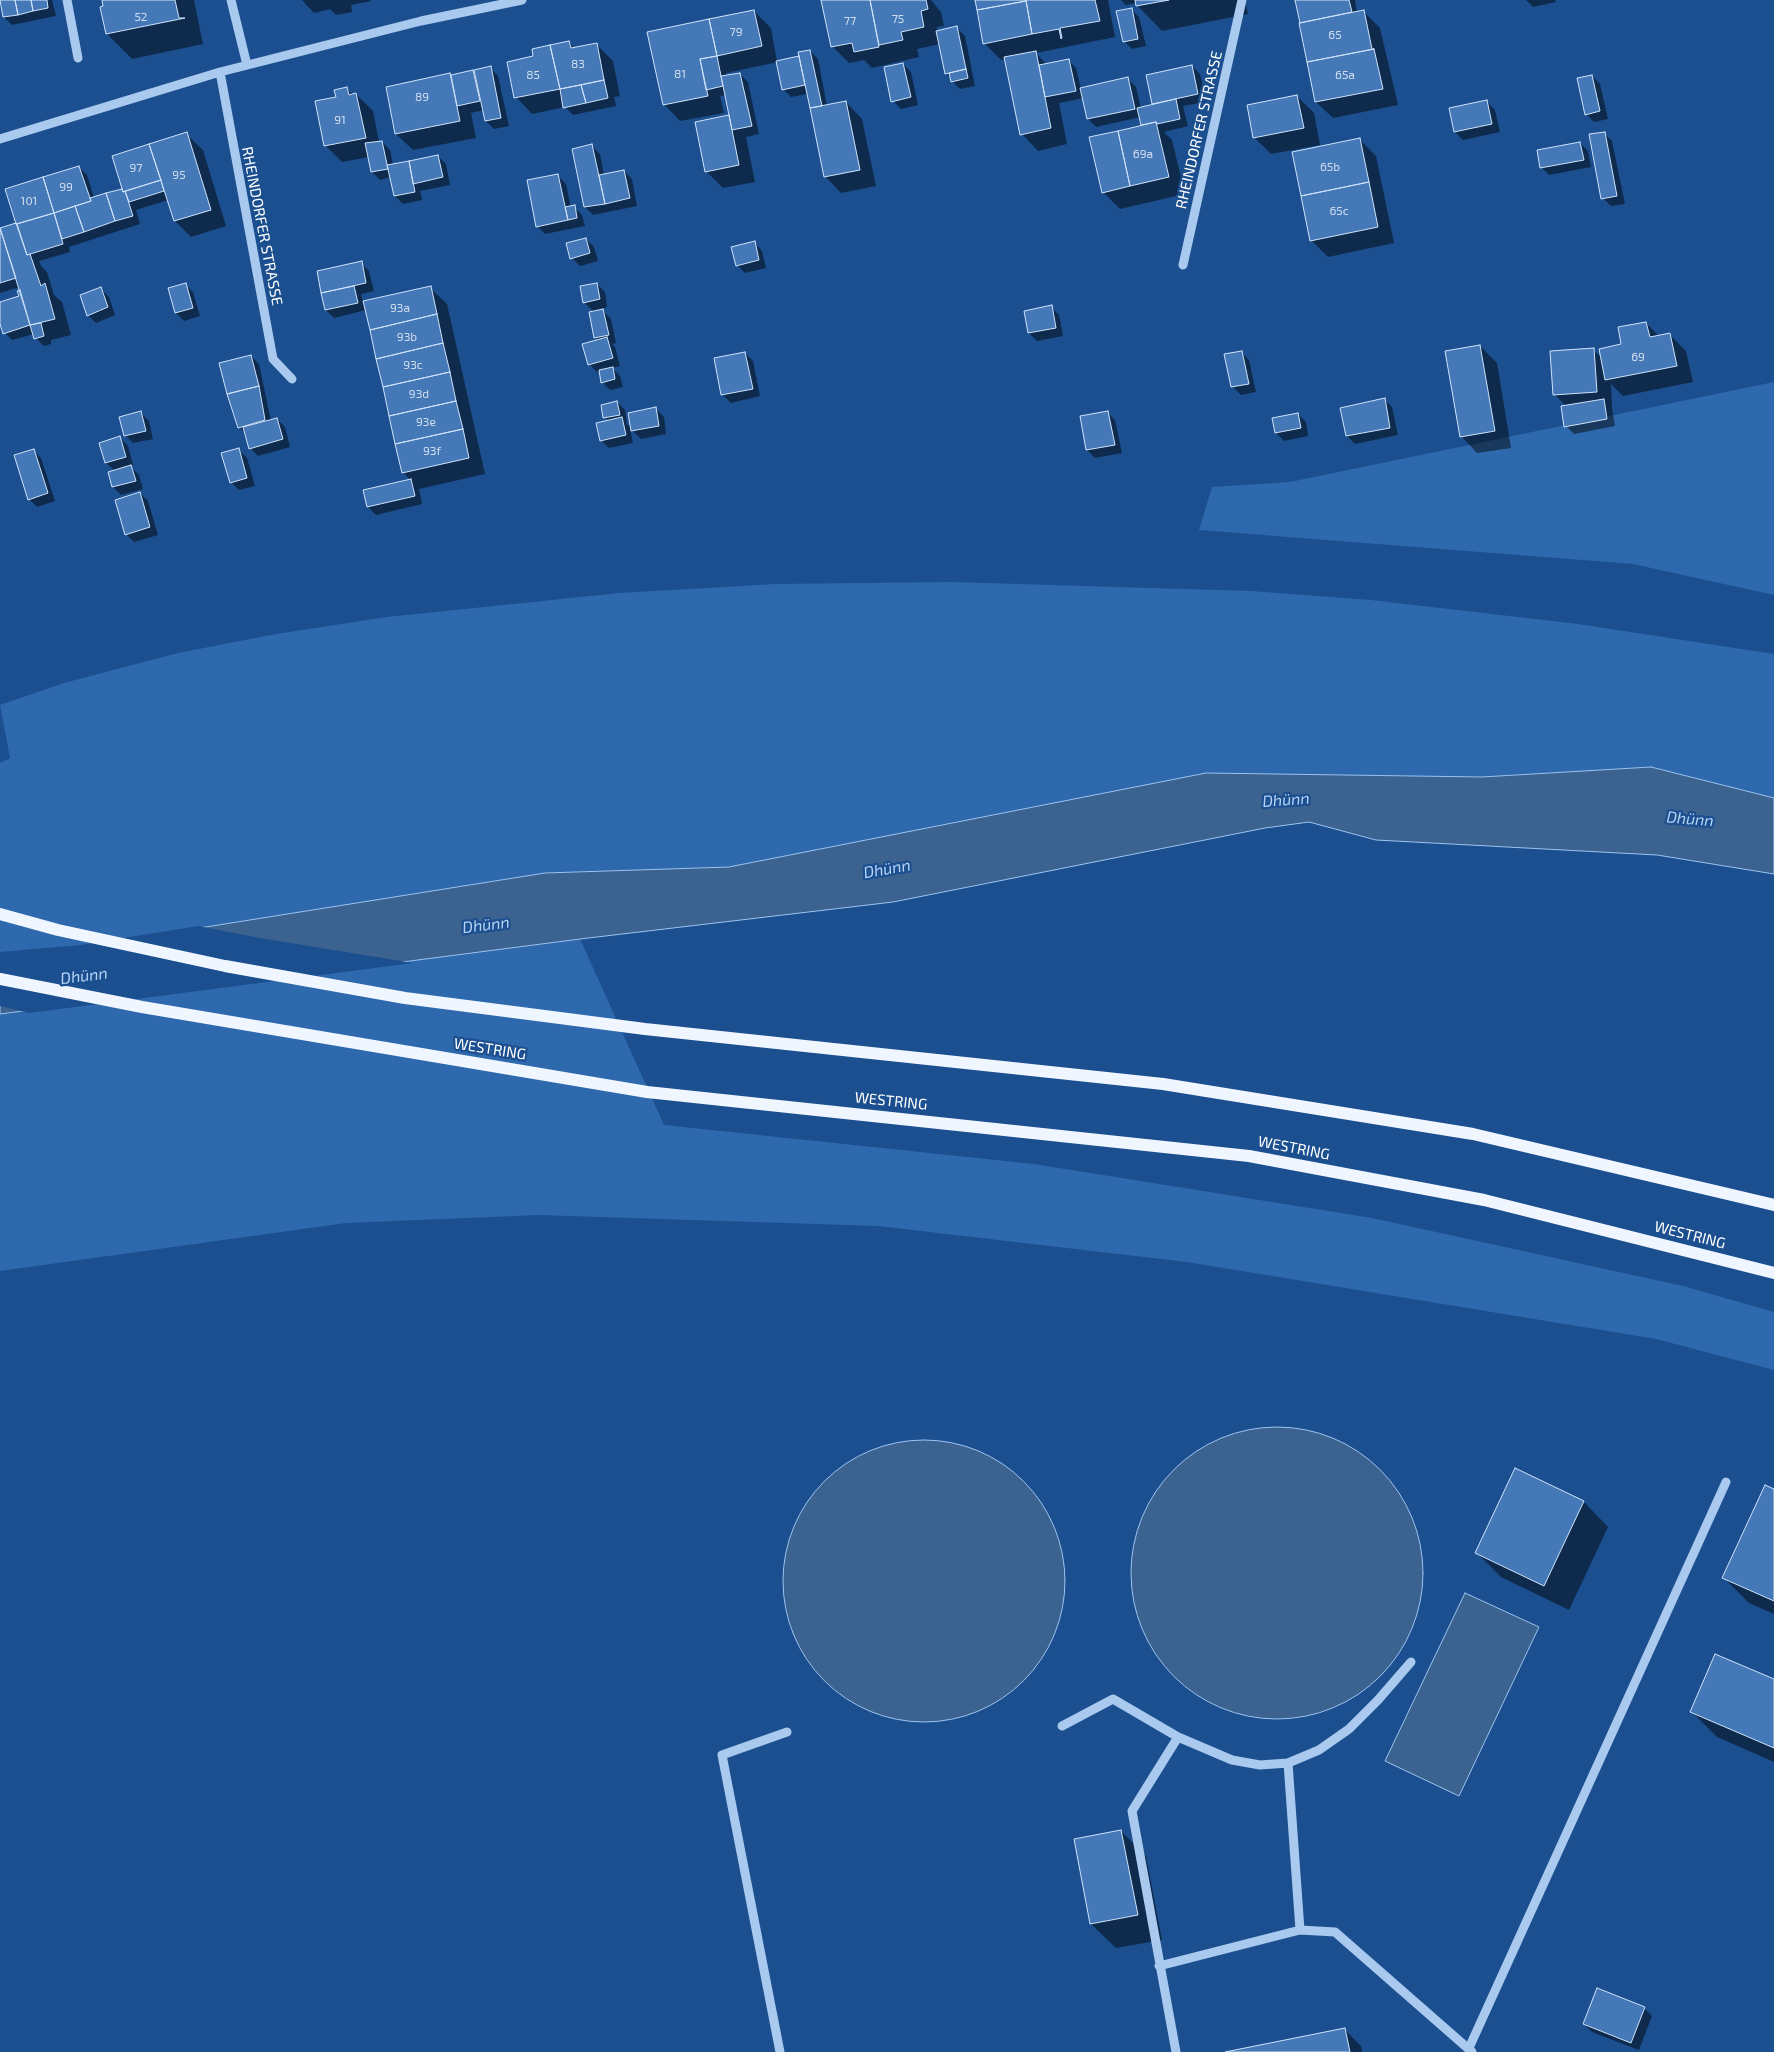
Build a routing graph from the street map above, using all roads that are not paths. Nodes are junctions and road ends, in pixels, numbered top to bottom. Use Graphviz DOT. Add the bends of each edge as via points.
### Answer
graph roads {
  1 [pos="67,0"];
  2 [pos="231,0"];
  3 [pos="522,0"];
  4 [pos="1242,0"];
  5 [pos="78,58"];
  6 [pos="246,65"];
  7 [pos="220,72"];
  8 [pos="0,139"];
  9 [pos="1183,265"];
  10 [pos="292,379"];
  11 [pos="0,914"];
  12 [pos="0,978"];
  13 [pos="1774,1205"];
  14 [pos="1774,1273"];
  15 [pos="1726,1482"];
  16 [pos="1411,1662"];
  17 [pos="1062,1726"];
  18 [pos="787,1732"];
  19 [pos="1178,1738"];
  20 [pos="1288,1763"];
  21 [pos="1300,1930"];
  22 [pos="1159,1966"];
  23 [pos="1471,2050"];
  24 [pos="780,2052"];
  25 [pos="1176,2052"];
  1 -- 5 [label="street"];
  2 -- 6 [label="street"];
  3 -- 6 [label="street"];
  4 -- 9 [label="street, RHEINDORFER STRASSE"];
  6 -- 7 [label="street"];
  7 -- 8 [label="street"];
  7 -- 10 [label="street, RHEINDORFER STRASSE" via="273,359"];
  11 -- 13 [label="main road" via="58,930 244,970 405,998 645,1029 1173,1085 1473,1134"];
  12 -- 14 [label="main road, WESTRING" via="142,1007 647,1092 1249,1156 1484,1200"];
  15 -- 23 [label="street"];
  16 -- 20 [label="street" via="1349,1729 1319,1750"];
  17 -- 19 [label="street" via="1113,1699"];
  18 -- 24 [label="street" via="722,1755"];
  19 -- 20 [label="street" via="1232,1760 1260,1765"];
  19 -- 22 [label="street" via="1132,1811"];
  20 -- 21 [label="street"];
  21 -- 22 [label="street"];
  21 -- 23 [label="street" via="1335,1932"];
  22 -- 25 [label="street"];
}
